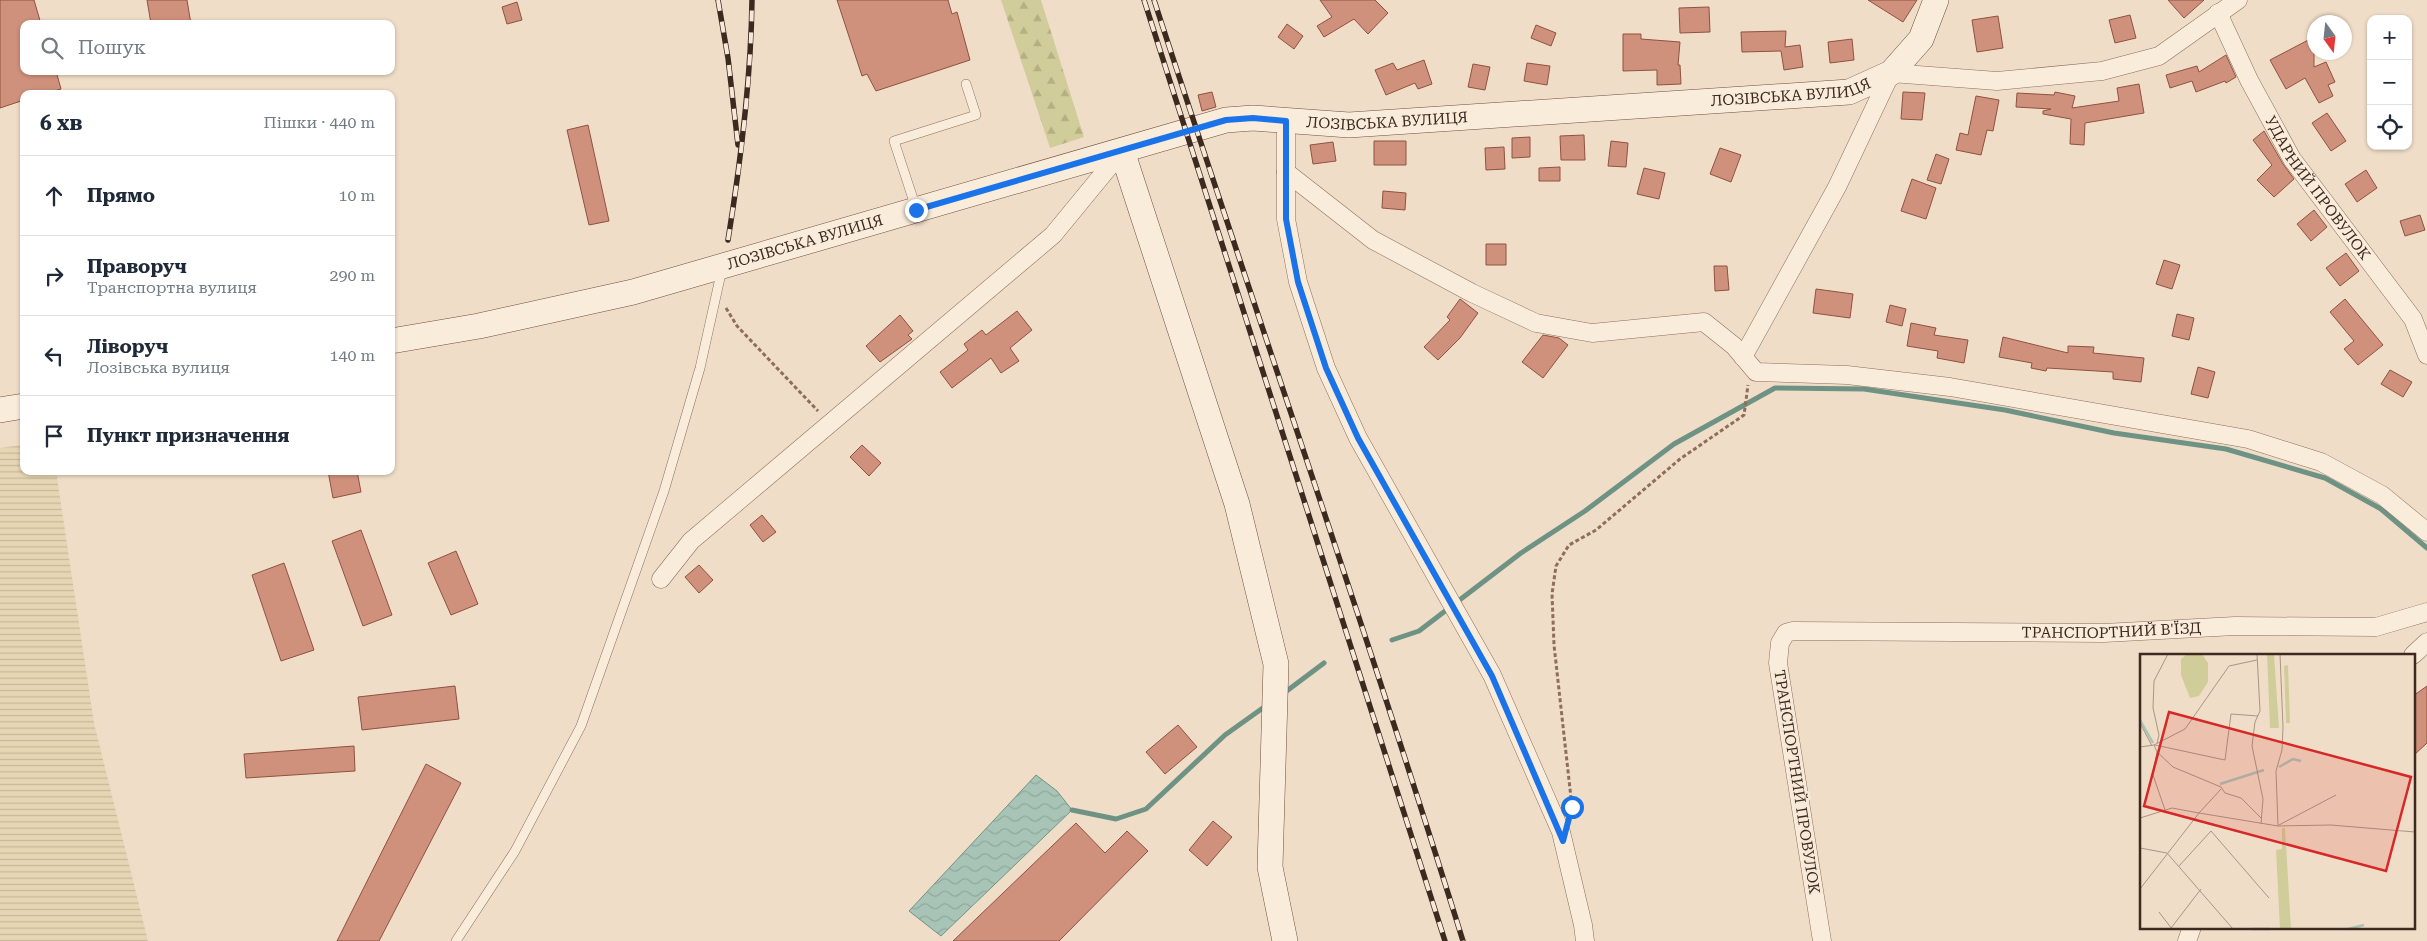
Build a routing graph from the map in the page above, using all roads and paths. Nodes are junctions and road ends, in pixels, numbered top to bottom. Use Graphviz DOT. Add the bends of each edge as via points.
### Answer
graph roads {
  1 [pos="1936,0"];
  2 [pos="2238,0"];
  3 [pos="2218,13"];
  4 [pos="1891,73"];
  5 [pos="966,84"];
  6 [pos="1286,121"];
  7 [pos="1122,151"];
  8 [pos="1286,172"];
  9 [pos="916,210"];
  10 [pos="722,266"];
  11 [pos="716,294"];
  12 [pos="395,340"];
  13 [pos="2427,355"];
  14 [pos="1747,362"];
  15 [pos="20,407"];
  16 [pos="0,410"];
  17 [pos="831,424"];
  18 [pos="2427,532"];
  19 [pos="661,579"];
  20 [pos="2427,612"];
  21 [pos="1794,631"];
  22 [pos="2427,642"];
  23 [pos="2414,654"];
  24 [pos="1563,841"];
  25 [pos="2192,928"];
  26 [pos="456,941"];
  27 [pos="1285,941"];
  28 [pos="1585,941"];
  29 [pos="1822,941"];
  30 [pos="2187,941"];
  1 -- 4 [label="main road" via="1920,39"];
  2 -- 3 [label="street, ЛОЗІВСЬКА ВУЛИЦЯ"];
  3 -- 4 [label="street, ЛОЗІВСЬКА ВУЛИЦЯ" via="2159,56 2102,71 1997,80"];
  3 -- 13 [label="street, УДАРНИЙ ПРОВУЛОК" via="2292,160 2413,319"];
  4 -- 6 [label="main road, ЛОЗІВСЬКА ВУЛИЦЯ" via="1849,92 1415,122 1349,125"];
  4 -- 14 [label="street" via="1837,187"];
  5 -- 9 [label="lane" via="976,115 894,141"];
  6 -- 7 [label="main road, ЛОЗІВСЬКА ВУЛИЦЯ" via="1226,120"];
  6 -- 8 [label="street"];
  7 -- 9 [label="main road, ЛОЗІВСЬКА ВУЛИЦЯ"];
  7 -- 17 [label="street" via="1054,235"];
  7 -- 27 [label="main road" via="1237,504 1276,664 1270,866"];
  8 -- 14 [label="street" via="1373,240 1536,323 1592,333 1704,322 1734,346"];
  8 -- 24 [label="street" via="1286,219 1298,282 1326,368 1358,438 1492,676"];
  9 -- 10 [label="main road, ЛОЗІВСЬКА ВУЛИЦЯ"];
  10 -- 11 [label="lane"];
  10 -- 12 [label="main road, ЛОЗІВСЬКА ВУЛИЦЯ" via="633,292 479,326"];
  11 -- 17 [label="path" via="737,326"];
  11 -- 26 [label="lane" via="700,368 664,491 581,726 515,851"];
  14 -- 18 [label="street" via="1756,372 1847,375 1950,387 2248,440 2321,462 2382,495"];
  14 -- 24 [label="path" via="1744,415 1654,479 1596,530 1569,545 1556,566 1552,594 1554,645 1572,807"];
  15 -- 16 [label="main road"];
  17 -- 19 [label="street" via="691,541"];
  20 -- 21 [label="street, ТРАНСПОРТНИЙ В'ЇЗД" via="2376,627 2235,626 2104,633"];
  21 -- 29 [label="street, ТРАНСПОРТНИЙ ПРОВУЛОК" via="1786,633 1780,643 1778,664"];
  22 -- 23 [label="street"];
  24 -- 28 [label="street"];
  25 -- 30 [label="street"];
}
